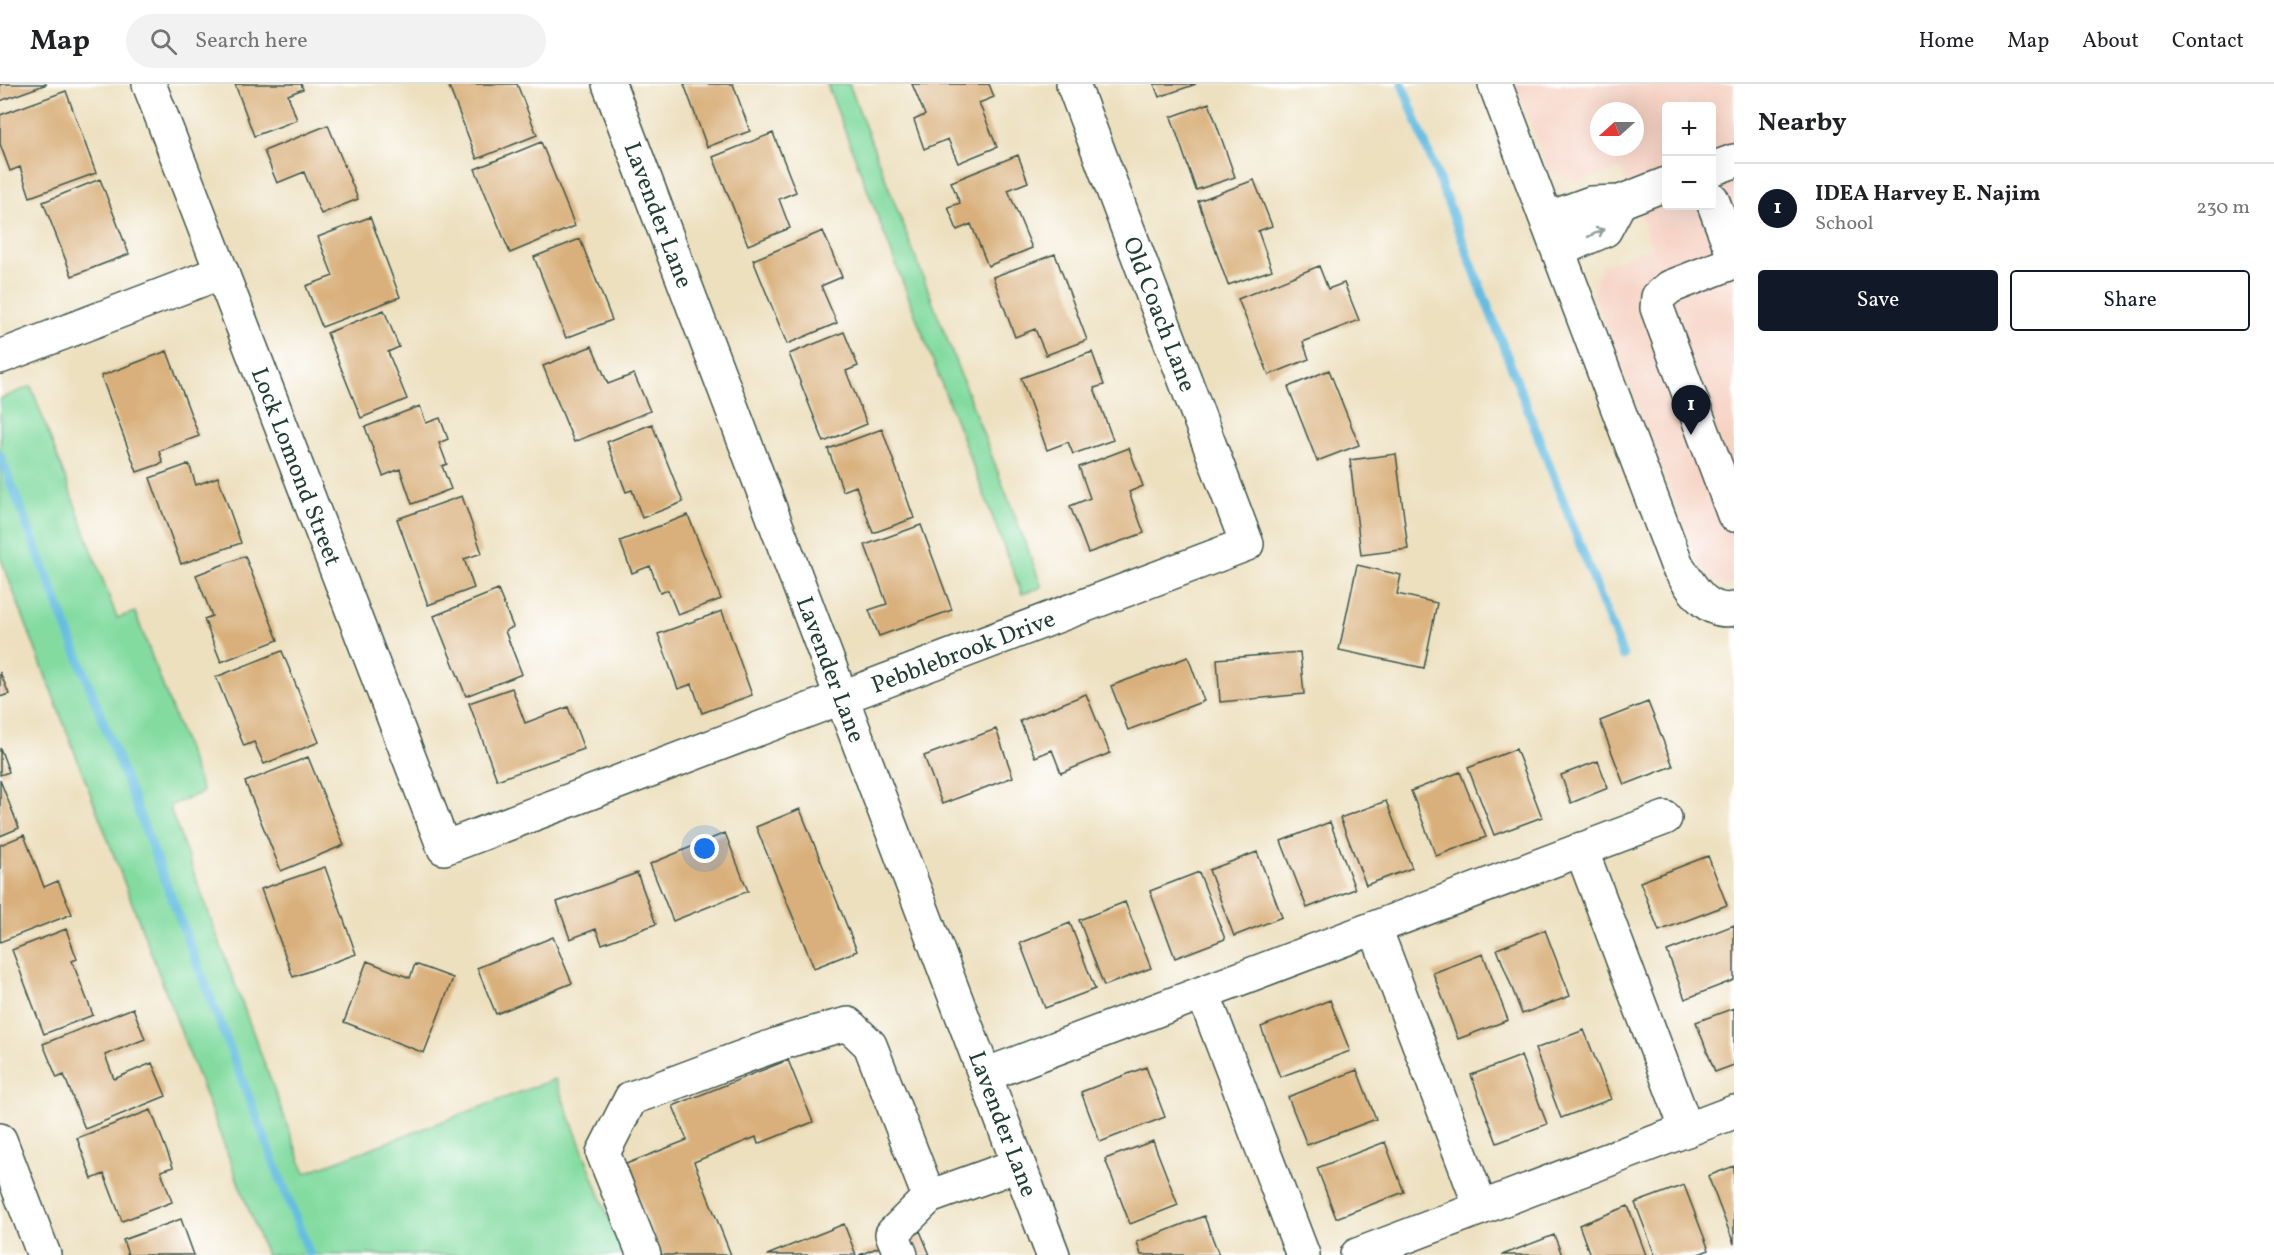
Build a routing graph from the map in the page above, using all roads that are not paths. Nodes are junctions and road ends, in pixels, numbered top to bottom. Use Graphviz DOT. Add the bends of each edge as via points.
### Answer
graph roads {
  1 [pos="149,84"];
  2 [pos="609,84"];
  3 [pos="1072,84"];
  4 [pos="1495,84"];
  5 [pos="1734,161"];
  6 [pos="1716,168"];
  7 [pos="1662,186"];
  8 [pos="1620,202"];
  9 [pos="1716,210"];
  10 [pos="1547,219"];
  11 [pos="1559,250"];
  12 [pos="1734,257"];
  13 [pos="1734,262"];
  14 [pos="222,272"];
  15 [pos="0,357"];
  16 [pos="1734,515"];
  17 [pos="1247,544"];
  18 [pos="1734,609"];
  19 [pos="841,698"];
  20 [pos="1665,818"];
  21 [pos="444,848"];
  22 [pos="1581,849"];
  23 [pos="1375,928"];
  24 [pos="1203,993"];
  25 [pos="985,1075"];
  26 [pos="1734,1112"];
  27 [pos="1687,1130"];
  28 [pos="0,1140"];
  29 [pos="1018,1164"];
  30 [pos="929,1197"];
  31 [pos="1481,1208"];
  32 [pos="1043,1252"];
  33 [pos="44,1255"];
  34 [pos="644,1255"];
  35 [pos="901,1255"];
  36 [pos="1303,1255"];
  37 [pos="1357,1255"];
  1 -- 14 [label="street, Lock Lomond Street"];
  2 -- 19 [label="street, Lavender Lane"];
  3 -- 17 [label="street, Old Coach Lane"];
  4 -- 10 [label="street"];
  5 -- 6 [label="street"];
  7 -- 8 [label="street"];
  8 -- 10 [label="street" via="1591,203"];
  11 -- 8 [label="street, one-way" via="1605,230"];
  9 -- 12 [label="street"];
  10 -- 11 [label="street"];
  11 -- 18 [label="street" via="1677,566 1700,600"];
  13 -- 16 [label="street" via="1670,287 1658,297 1657,308"];
  14 -- 15 [label="street"];
  14 -- 21 [label="street, Lock Lomond Street"];
  17 -- 19 [label="street, Pebblebrook Drive"];
  19 -- 21 [label="street, Pebblebrook Drive"];
  19 -- 25 [label="street, Lavender Lane"];
  20 -- 22 [label="street"];
  22 -- 23 [label="street"];
  22 -- 27 [label="street"];
  23 -- 24 [label="street"];
  23 -- 31 [label="street"];
  24 -- 25 [label="street"];
  24 -- 36 [label="street"];
  25 -- 29 [label="street, Lavender Lane"];
  26 -- 27 [label="street"];
  27 -- 31 [label="street"];
  28 -- 33 [label="street"];
  29 -- 30 [label="street"];
  29 -- 32 [label="street, Lavender Lane"];
  30 -- 34 [label="street" via="870,1046 848,1024 807,1034 631,1098 603,1153"];
  30 -- 35 [label="street" via="892,1234"];
  31 -- 37 [label="street"];
}
